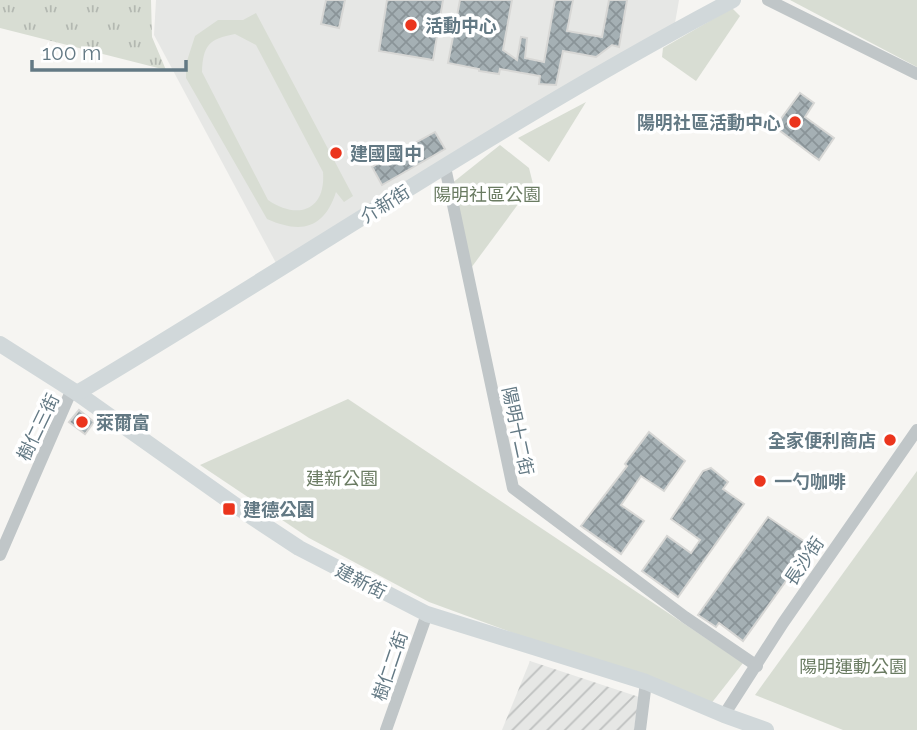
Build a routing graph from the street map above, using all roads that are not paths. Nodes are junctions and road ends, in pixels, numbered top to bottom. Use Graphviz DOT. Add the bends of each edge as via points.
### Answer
graph roads {
  1 [pos="733,0"];
  2 [pos="768,0"];
  3 [pos="917,74"];
  4 [pos="445,167"];
  5 [pos="0,344"];
  6 [pos="77,393"];
  7 [pos="917,430"];
  8 [pos="0,555"];
  9 [pos="426,614"];
  10 [pos="757,666"];
  11 [pos="646,682"];
  12 [pos="724,715"];
  13 [pos="386,730"];
  14 [pos="640,730"];
  15 [pos="766,730"];
  1 -- 4 [label="street, 介新街"];
  2 -- 3 [label="street"];
  4 -- 6 [label="street, 介新街"];
  4 -- 10 [label="street, 陽明十二街" via="513,488"];
  5 -- 6 [label="street, 建新街"];
  6 -- 8 [label="street, 樹仁三街" via="69,396"];
  6 -- 9 [label="street, 建新街" via="299,548"];
  7 -- 10 [label="street, 長沙街"];
  9 -- 11 [label="street, 建新街"];
  9 -- 13 [label="street, 樹仁二街"];
  10 -- 12 [label="street, 長沙街"];
  11 -- 12 [label="street, 建新街"];
  11 -- 14 [label="street"];
  12 -- 15 [label="street, 建新街"];
}
